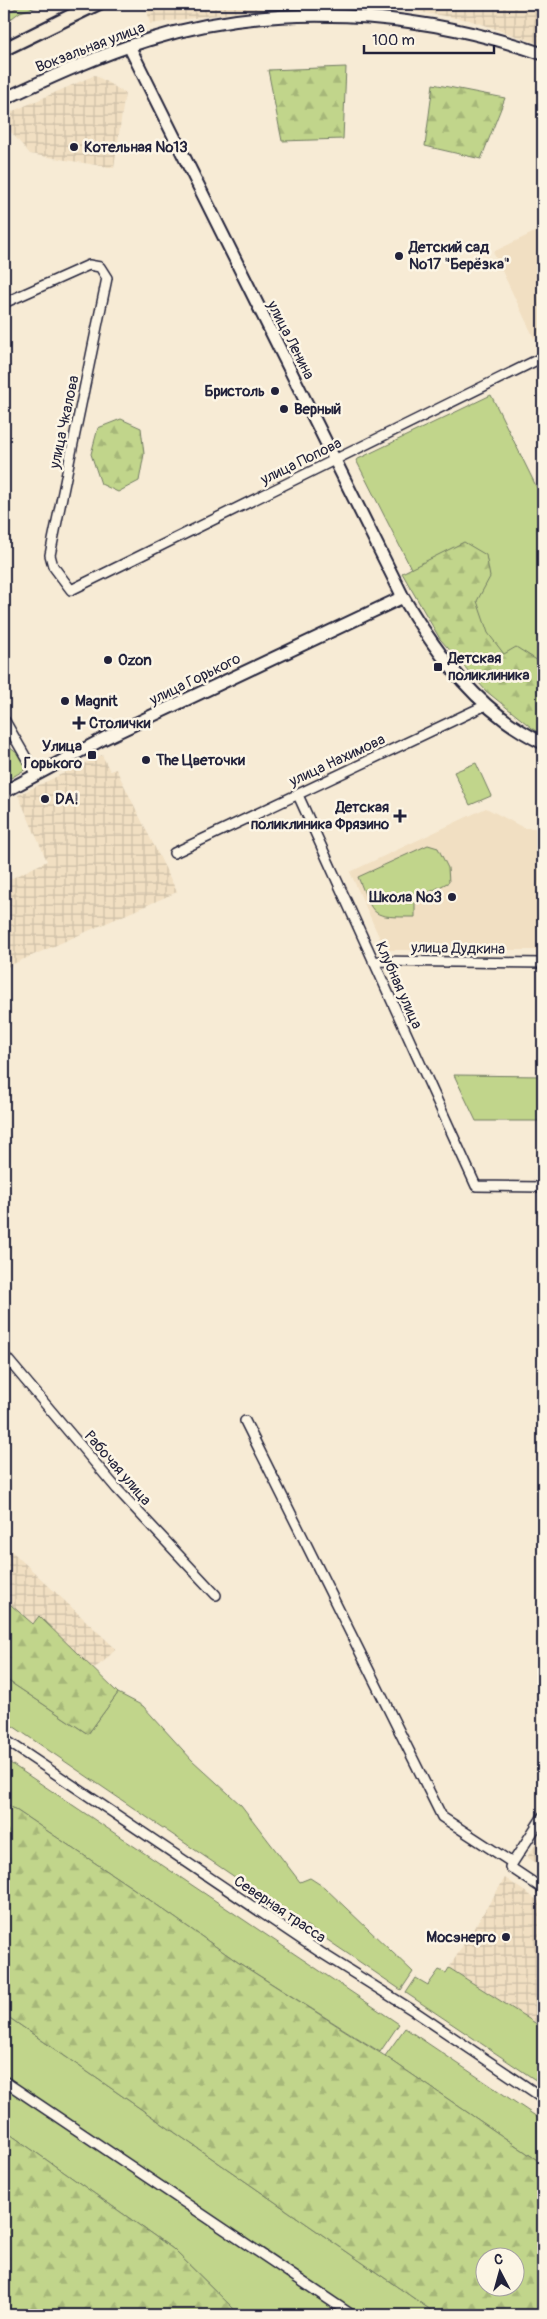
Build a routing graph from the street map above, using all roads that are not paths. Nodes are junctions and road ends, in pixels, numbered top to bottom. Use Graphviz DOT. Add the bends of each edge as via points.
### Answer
graph roads {
  1 [pos="129,46"];
  2 [pos="543,54"];
  3 [pos="4,99"];
  4 [pos="4,303"];
  5 [pos="543,357"];
  6 [pos="335,460"];
  7 [pos="72,590"];
  8 [pos="402,597"];
  9 [pos="486,705"];
  10 [pos="5,720"];
  11 [pos="4,734"];
  12 [pos="543,743"];
  13 [pos="36,775"];
  14 [pos="4,792"];
  15 [pos="298,795"];
  16 [pos="174,853"];
  17 [pos="373,960"];
  18 [pos="543,963"];
  19 [pos="543,1187"];
  20 [pos="4,1355"];
  21 [pos="245,1422"];
  22 [pos="216,1595"];
  23 [pos="4,1739"];
  24 [pos="543,1816"];
  25 [pos="511,1862"];
  26 [pos="543,1889"];
  27 [pos="4,2081"];
  28 [pos="543,2098"];
  29 [pos="352,2315"];
  1 -- 2 [label="street, Вокзальная улица" via="218,23 282,16 351,16 458,29"];
  1 -- 3 [label="street, Вокзальная улица"];
  1 -- 6 [label="street, улица Ленина"];
  4 -- 7 [label="street, улица Чкалова" via="88,265 100,267 107,278 50,555 53,566"];
  5 -- 6 [label="street, улица Попова"];
  6 -- 7 [label="street, улица Попова"];
  6 -- 8 [label="street, улица Ленина"];
  8 -- 9 [label="street, улица Ленина" via="445,661"];
  8 -- 13 [label="street, улица Горького" via="105,738"];
  9 -- 12 [label="street, улица Ленина" via="524,734"];
  9 -- 15 [label="street, улица Нахимова"];
  10 -- 11 [label="street"];
  10 -- 13 [label="street"];
  13 -- 14 [label="street, улица Горького"];
  15 -- 16 [label="street, улица Нахимова"];
  15 -- 17 [label="street, Клубная улица"];
  17 -- 18 [label="street, улица Дудкина"];
  17 -- 19 [label="street, Клубная улица" via="476,1186"];
  20 -- 22 [label="street, Рабочая улица" via="117,1489"];
  21 -- 25 [label="street" via="442,1817"];
  23 -- 28 [label="street, Северная трасса"];
  24 -- 25 [label="street"];
  25 -- 26 [label="street" via="510,1867"];
  27 -- 29 [label="street"];
}
